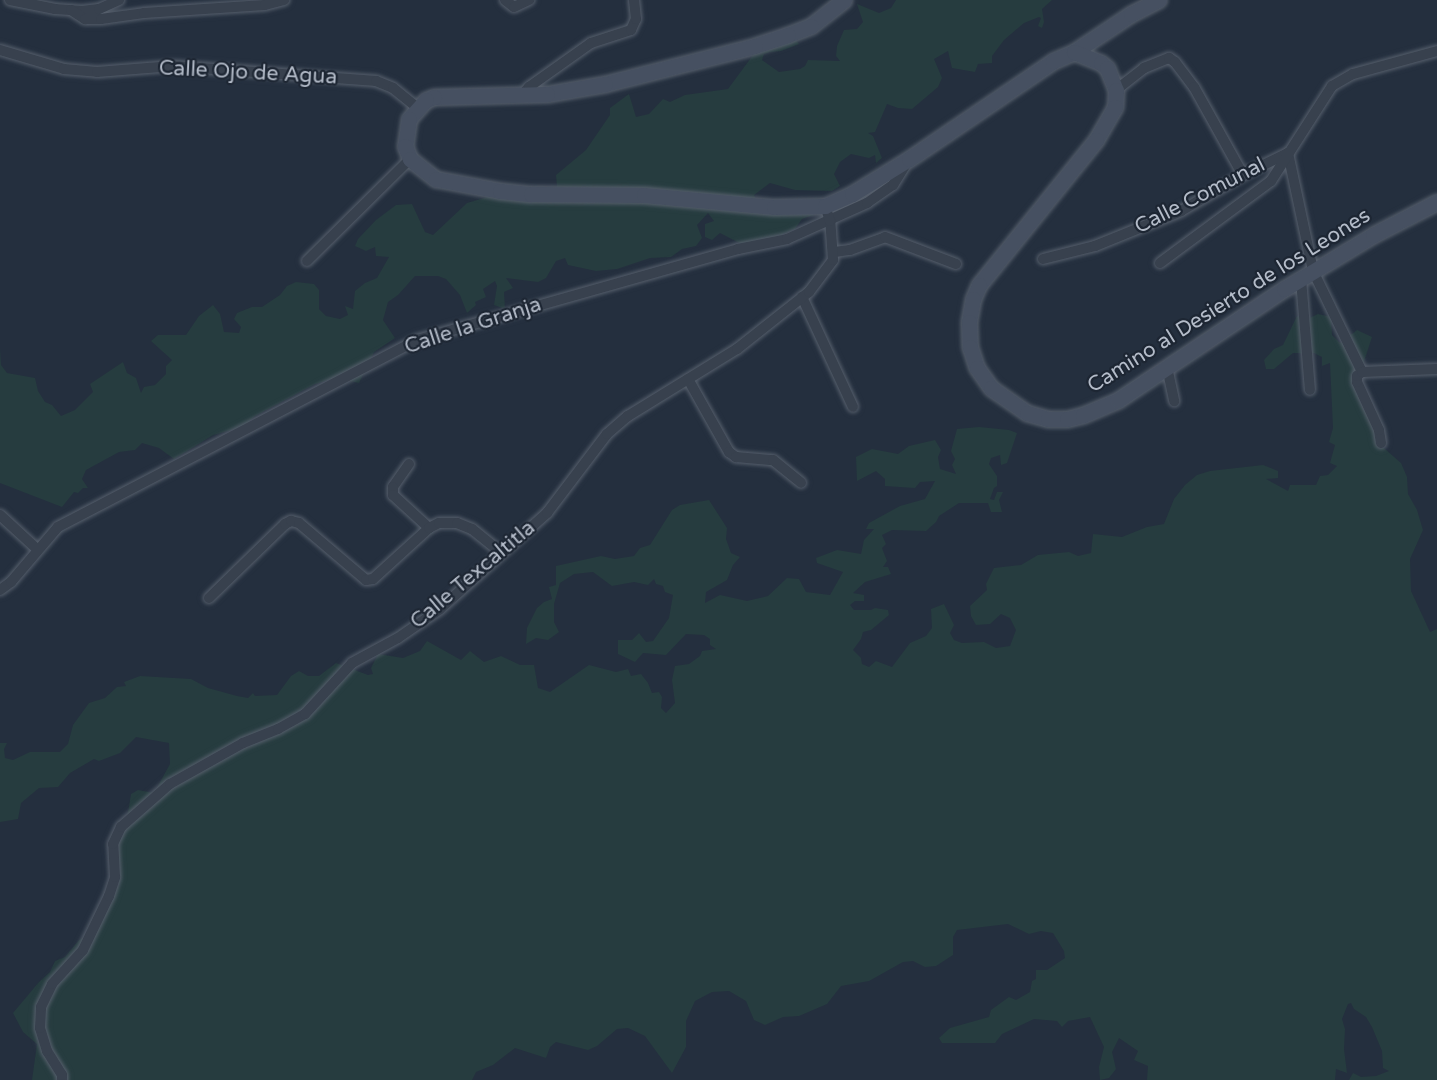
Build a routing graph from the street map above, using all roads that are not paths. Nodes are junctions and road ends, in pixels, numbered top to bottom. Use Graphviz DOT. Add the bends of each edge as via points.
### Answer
graph roads {
  1 [pos="10,0"];
  2 [pos="119,0"];
  3 [pos="284,0"];
  4 [pos="505,0"];
  5 [pos="529,0"];
  6 [pos="634,0"];
  7 [pos="844,0"];
  8 [pos="1159,0"];
  9 [pos="71,10"];
  10 [pos="0,50"];
  11 [pos="1437,51"];
  12 [pos="1074,52"];
  13 [pos="1116,90"];
  14 [pos="522,95"];
  15 [pos="418,108"];
  16 [pos="1288,153"];
  17 [pos="410,159"];
  18 [pos="909,159"];
  19 [pos="1243,175"];
  20 [pos="1437,202"];
  21 [pos="825,206"];
  22 [pos="830,221"];
  23 [pos="835,252"];
  24 [pos="1043,259"];
  25 [pos="307,261"];
  26 [pos="1160,263"];
  27 [pos="956,264"];
  28 [pos="1307,275"];
  29 [pos="802,297"];
  30 [pos="1167,367"];
  31 [pos="1437,369"];
  32 [pos="1359,374"];
  33 [pos="688,379"];
  34 [pos="1310,390"];
  35 [pos="1174,401"];
  36 [pos="853,407"];
  37 [pos="1381,443"];
  38 [pos="409,464"];
  39 [pos="801,483"];
  40 [pos="0,516"];
  41 [pos="429,528"];
  42 [pos="37,549"];
  43 [pos="502,553"];
  44 [pos="0,590"];
  45 [pos="209,598"];
  46 [pos="62,1080"];
  1 -- 9 [label="street"];
  2 -- 9 [label="street" via="99,9"];
  3 -- 9 [label="street" via="101,19 76,16"];
  4 -- 5 [label="street" via="514,7"];
  6 -- 14 [label="street" via="636,19 631,30 591,43"];
  7 -- 14 [label="street" via="811,26 755,46 605,84"];
  8 -- 12 [label="street"];
  10 -- 15 [label="street, Calle Ojo de Agua" via="64,69 97,72 173,66 376,81 393,88"];
  11 -- 16 [label="street, Calle Comunal" via="1353,74 1332,86"];
  12 -- 13 [label="street" via="1101,63 1112,75"];
  12 -- 18 [label="street" via="1053,62"];
  13 -- 19 [label="street" via="1144,68 1169,58 1175,62 1194,87"];
  13 -- 30 [label="street, Camino al Desierto de los Leones" via="1111,116 1096,140 979,285 969,322 970,347 977,368 991,388 1027,413 1048,419 1083,415 1109,404"];
  14 -- 15 [label="street" via="434,97"];
  15 -- 17 [label="street" via="406,131 405,146"];
  16 -- 19 [label="street, Calle Comunal"];
  16 -- 26 [label="street" via="1271,181"];
  16 -- 28 [label="street, Calle Comunal"];
  17 -- 21 [label="street" via="436,179 500,191 644,195 774,207"];
  17 -- 25 [label="street"];
  18 -- 21 [label="street"];
  18 -- 22 [label="street, Calle la Granja" via="893,185"];
  19 -- 24 [label="street, Calle Comunal" via="1181,211 1095,246"];
  20 -- 28 [label="street, Camino al Desierto de los Leones"];
  21 -- 22 [label="street"];
  22 -- 23 [label="street"];
  22 -- 42 [label="street, Calle la Granja" via="788,239 738,249 417,340 58,527"];
  23 -- 27 [label="street" via="885,237"];
  23 -- 29 [label="street, Calle Texcaltitla" via="833,260"];
  28 -- 30 [label="street, Camino al Desierto de los Leones"];
  28 -- 32 [label="street"];
  28 -- 34 [label="street"];
  29 -- 33 [label="street, Calle Texcaltitla" via="737,349"];
  29 -- 36 [label="street"];
  30 -- 35 [label="street"];
  31 -- 32 [label="street"];
  32 -- 37 [label="street" via="1357,382"];
  33 -- 39 [label="street" via="729,452 736,457 773,460"];
  33 -- 43 [label="street, Calle Texcaltitla" via="628,416 607,434 547,513"];
  38 -- 41 [label="street" via="393,487 393,495"];
  40 -- 42 [label="street"];
  41 -- 43 [label="street" via="439,523 457,523 472,529"];
  41 -- 45 [label="street" via="370,580 299,523 291,521"];
  42 -- 44 [label="street, Calle la Granja"];
  43 -- 46 [label="street, Calle Texcaltitla" via="440,609 352,663 305,714 170,784 121,827 113,843 115,877 109,896 83,950 52,984 41,1007 40,1028"];
}
